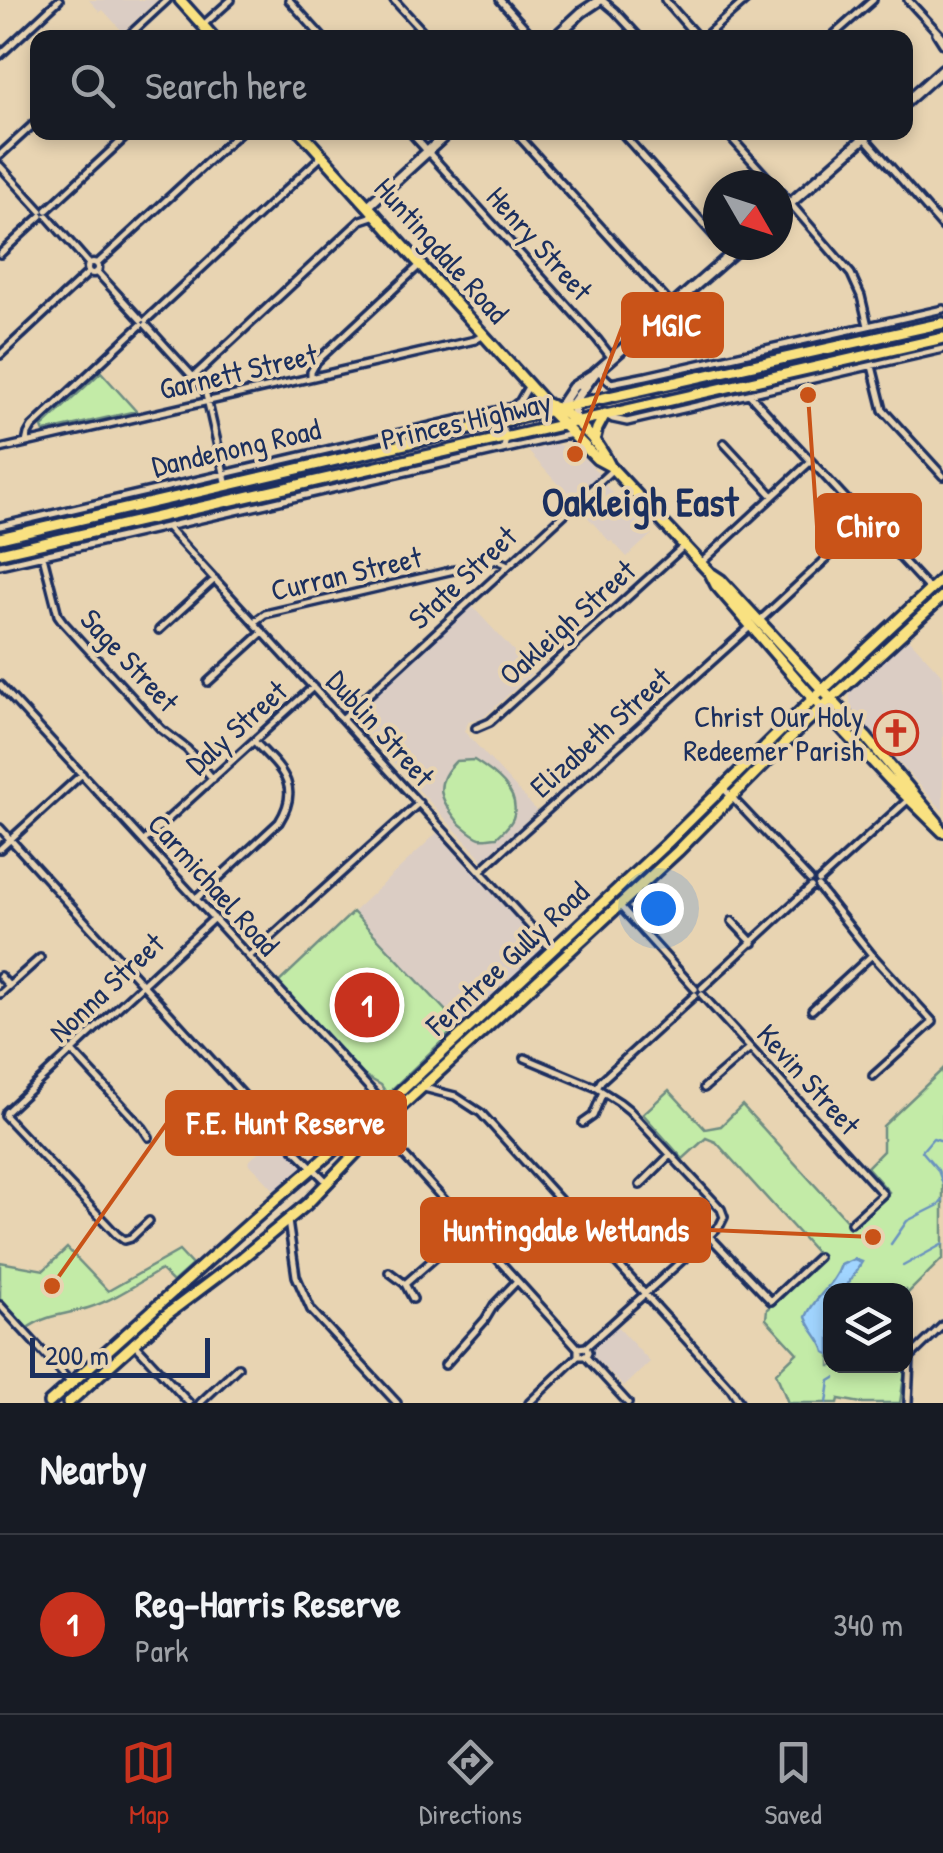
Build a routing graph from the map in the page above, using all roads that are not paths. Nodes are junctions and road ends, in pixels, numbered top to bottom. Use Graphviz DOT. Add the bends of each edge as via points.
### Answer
graph roads {
  1 [pos="59,0"];
  2 [pos="166,0"];
  3 [pos="180,0"];
  4 [pos="231,0"];
  5 [pos="289,0"];
  6 [pos="394,0"];
  7 [pos="500,0"];
  8 [pos="601,0"];
  9 [pos="665,0"];
  10 [pos="746,0"];
  11 [pos="873,0"];
  12 [pos="908,0"];
  13 [pos="203,25"];
  14 [pos="134,30"];
  15 [pos="207,30"];
  16 [pos="316,30"];
  17 [pos="421,30"];
  18 [pos="527,30"];
  19 [pos="563,30"];
  20 [pos="633,30"];
  21 [pos="693,30"];
  22 [pos="710,30"];
  23 [pos="839,30"];
  24 [pos="943,41"];
  25 [pos="0,55"];
  26 [pos="942,71"];
  27 [pos="913,96"];
  28 [pos="30,128"];
  29 [pos="122,140"];
  30 [pos="231,140"];
  31 [pos="308,140"];
  32 [pos="417,140"];
  33 [pos="441,140"];
  34 [pos="522,140"];
  35 [pos="627,140"];
  36 [pos="733,140"];
  37 [pos="862,140"];
  38 [pos="872,140"];
  39 [pos="428,152"];
  40 [pos="322,156"];
  41 [pos="0,160"];
  42 [pos="761,170"];
  43 [pos="793,200"];
  44 [pos="368,206"];
  45 [pos="793,206"];
  46 [pos="44,213"];
  47 [pos="376,215"];
  48 [pos="703,223"];
  49 [pos="943,227"];
  50 [pos="0,254"];
  51 [pos="724,260"];
  52 [pos="421,264"];
  53 [pos="93,268"];
  54 [pos="672,306"];
  55 [pos="943,309"];
  56 [pos="143,323"];
  57 [pos="943,323"];
  58 [pos="868,326"];
  59 [pos="484,334"];
  60 [pos="943,338"];
  61 [pos="943,349"];
  62 [pos="0,355"];
  63 [pos="614,357"];
  64 [pos="872,366"];
  65 [pos="597,372"];
  66 [pos="646,376"];
  67 [pos="193,377"];
  68 [pos="311,378"];
  69 [pos="529,384"];
  70 [pos="635,391"];
  71 [pos="749,394"];
  72 [pos="208,401"];
  73 [pos="573,405"];
  74 [pos="551,407"];
  75 [pos="605,414"];
  76 [pos="574,421"];
  77 [pos="499,422"];
  78 [pos="562,424"];
  79 [pos="572,434"];
  80 [pos="507,437"];
  81 [pos="594,441"];
  82 [pos="26,443"];
  83 [pos="724,443"];
  84 [pos="0,449"];
  85 [pos="503,450"];
  86 [pos="811,460"];
  87 [pos="612,467"];
  88 [pos="224,473"];
  89 [pos="943,476"];
  90 [pos="227,486"];
  91 [pos="285,488"];
  92 [pos="773,496"];
  93 [pos="287,500"];
  94 [pos="867,521"];
  95 [pos="0,526"];
  96 [pos="168,528"];
  97 [pos="0,538"];
  98 [pos="685,545"];
  99 [pos="0,553"];
  100 [pos="43,556"];
  101 [pos="701,563"];
  102 [pos="0,565"];
  103 [pos="508,565"];
  104 [pos="215,578"];
  105 [pos="943,578"];
  106 [pos="930,590"];
  107 [pos="941,603"];
  108 [pos="254,622"];
  109 [pos="755,624"];
  110 [pos="159,630"];
  111 [pos="263,632"];
  112 [pos="208,682"];
  113 [pos="0,686"];
  114 [pos="313,687"];
  115 [pos="818,694"];
  116 [pos="826,703"];
  117 [pos="342,718"];
  118 [pos="476,728"];
  119 [pos="254,741"];
  120 [pos="82,774"];
  121 [pos="213,779"];
  122 [pos="724,788"];
  123 [pos="732,797"];
  124 [pos="912,797"];
  125 [pos="418,803"];
  126 [pos="0,828"];
  127 [pos="943,831"];
  128 [pos="10,840"];
  129 [pos="144,841"];
  130 [pos="0,849"];
  131 [pos="480,871"];
  132 [pos="814,884"];
  133 [pos="196,898"];
  134 [pos="618,904"];
  135 [pos="214,918"];
  136 [pos="732,921"];
  137 [pos="753,943"];
  138 [pos="556,955"];
  139 [pos="872,955"];
  140 [pos="249,956"];
  141 [pos="40,958"];
  142 [pos="0,976"];
  143 [pos="143,983"];
  144 [pos="10,986"];
  145 [pos="698,992"];
  146 [pos="0,994"];
  147 [pos="812,1010"];
  148 [pos="750,1048"];
  149 [pos="71,1049"];
  150 [pos="526,1058"];
  151 [pos="872,1076"];
  152 [pos="422,1088"];
  153 [pos="704,1088"];
  154 [pos="600,1090"];
  155 [pos="390,1109"];
  156 [pos="370,1118"];
  157 [pos="584,1124"];
  158 [pos="379,1128"];
  159 [pos="148,1138"];
  160 [pos="670,1155"];
  161 [pos="314,1168"];
  162 [pos="328,1183"];
  163 [pos="640,1185"];
  164 [pos="149,1221"];
  165 [pos="288,1221"];
  166 [pos="851,1224"];
  167 [pos="469,1228"];
  168 [pos="709,1236"];
  169 [pos="818,1257"];
  170 [pos="389,1272"];
  171 [pos="517,1281"];
  172 [pos="405,1284"];
  173 [pos="644,1293"];
  174 [pos="413,1298"];
  175 [pos="0,1305"];
  176 [pos="943,1326"];
  177 [pos="126,1334"];
  178 [pos="134,1343"];
  179 [pos="582,1347"];
  180 [pos="582,1356"];
  181 [pos="446,1365"];
  182 [pos="238,1367"];
  183 [pos="71,1382"];
  184 [pos="69,1402"];
  185 [pos="49,1403"];
  186 [pos="189,1403"];
  187 [pos="200,1403"];
  188 [pos="397,1403"];
  189 [pos="529,1403"];
  190 [pos="628,1403"];
  191 [pos="740,1403"];
  192 [pos="908,1403"];
  1 -- 25 [label="street"];
  2 -- 14 [label="street"];
  3 -- 13 [label="main road"];
  4 -- 13 [label="street"];
  5 -- 16 [label="street"];
  6 -- 17 [label="street"];
  7 -- 18 [label="street"];
  8 -- 19 [label="street"];
  8 -- 20 [label="street"];
  9 -- 21 [label="street"];
  10 -- 22 [label="street"];
  11 -- 23 [label="street"];
  12 -- 24 [label="street"];
  13 -- 15 [label="main road"];
  26 -- 27 [label="street"];
  28 -- 41 [label="street"];
  29 -- 46 [label="street"];
  30 -- 53 [label="street"];
  31 -- 40 [label="main road, Huntingdale Road"];
  32 -- 39 [label="street, Henry Street"];
  33 -- 39 [label="street"];
  34 -- 54 [label="street"];
  35 -- 48 [label="street"];
  36 -- 42 [label="street"];
  37 -- 43 [label="street"];
  38 -- 49 [label="street"];
  39 -- 44 [label="street"];
  39 -- 63 [label="street, Henry Street"];
  40 -- 44 [label="main road, Huntingdale Road"];
  40 -- 56 [label="street"];
  41 -- 46 [label="street"];
  44 -- 47 [label="main road, Huntingdale Road"];
  45 -- 58 [label="street" via="851,274"];
  46 -- 50 [label="street"];
  46 -- 53 [label="street"];
  47 -- 52 [label="main road, Huntingdale Road"];
  47 -- 67 [label="street" via="360,220"];
  51 -- 54 [label="street"];
  52 -- 59 [label="main road, Huntingdale Road"];
  52 -- 68 [label="street" via="317,361"];
  53 -- 56 [label="street"];
  53 -- 62 [label="street"];
  54 -- 63 [label="street"];
  55 -- 58 [label="street"];
  56 -- 67 [label="street"];
  56 -- 82 [label="street" via="32,428"];
  57 -- 70 [label="main road, Princes Highway"];
  58 -- 66 [label="street"];
  59 -- 68 [label="street, Garnett Street"];
  59 -- 69 [label="main road, Huntingdale Road"];
  60 -- 75 [label="main road, Princes Highway"];
  61 -- 64 [label="street"];
  63 -- 65 [label="street"];
  64 -- 71 [label="street"];
  64 -- 89 [label="street" via="883,410"];
  65 -- 66 [label="street" via="610,382"];
  65 -- 73 [label="street"];
  65 -- 74 [label="street"];
  66 -- 70 [label="street"];
  67 -- 72 [label="street"];
  68 -- 72 [label="street, Garnett Street"];
  69 -- 74 [label="main road, Huntingdale Road"];
  69 -- 88 [label="street, Dandenong Road" via="512,407"];
  70 -- 73 [label="main road, Princes Highway"];
  71 -- 75 [label="street" via="628,422"];
  71 -- 86 [label="street"];
  72 -- 82 [label="street, Garnett Street"];
  72 -- 88 [label="street"];
  73 -- 74 [label="main road, Princes Highway"];
  73 -- 76 [label="street"];
  74 -- 76 [label="main road, Huntingdale Road"];
  74 -- 77 [label="main road, Princes Highway"];
  74 -- 78 [label="main road, Huntingdale Road"];
  75 -- 76 [label="main road, Princes Highway"];
  75 -- 81 [label="main road"];
  76 -- 78 [label="main road, Princes Highway"];
  76 -- 81 [label="main road, Huntingdale Road"];
  77 -- 80 [label="street"];
  77 -- 90 [label="main road, Princes Highway"];
  78 -- 79 [label="main road, Huntingdale Road"];
  78 -- 80 [label="main road, Princes Highway"];
  79 -- 85 [label="street, Dandenong Road"];
  79 -- 87 [label="main road, Huntingdale Road"];
  80 -- 85 [label="street"];
  80 -- 91 [label="main road, Princes Highway"];
  81 -- 87 [label="main road, Huntingdale Road"];
  82 -- 84 [label="street, Garnett Street"];
  83 -- 92 [label="street"];
  85 -- 93 [label="street, Dandenong Road"];
  86 -- 92 [label="street"];
  86 -- 94 [label="street"];
  87 -- 98 [label="main road, Huntingdale Road"];
  87 -- 103 [label="street, State Street"];
  88 -- 90 [label="street"];
  88 -- 95 [label="street, Dandenong Road"];
  90 -- 97 [label="main road, Princes Highway"];
  91 -- 93 [label="street, Dandenong Road"];
  91 -- 99 [label="main road, Princes Highway"];
  92 -- 101 [label="street"];
  93 -- 96 [label="street, Dandenong Road"];
  94 -- 106 [label="street"];
  94 -- 109 [label="street, Elizabeth Street"];
  96 -- 100 [label="street, Dandenong Road"];
  96 -- 104 [label="street, Dublin Street"];
  98 -- 101 [label="main road, Huntingdale Road"];
  98 -- 118 [label="street, Oakleigh Street"];
  100 -- 102 [label="street, Dandenong Road"];
  100 -- 121 [label="street, Sage Street" via="62,622"];
  101 -- 109 [label="main road, Huntingdale Road"];
  103 -- 108 [label="street, Curran Street" via="497,560 265,614"];
  103 -- 117 [label="street, State Street"];
  104 -- 108 [label="street, Dublin Street"];
  104 -- 110 [label="street"];
  105 -- 106 [label="main road, Ferntree Gully Road"];
  106 -- 115 [label="main road, Ferntree Gully Road"];
  107 -- 116 [label="main road, Ferntree Gully Road"];
  108 -- 111 [label="street, Dublin Street"];
  109 -- 115 [label="main road, Huntingdale Road"];
  109 -- 131 [label="street, Elizabeth Street"];
  111 -- 112 [label="street"];
  111 -- 114 [label="street, Dublin Street"];
  113 -- 120 [label="street, Carmichael Road"];
  114 -- 117 [label="street, Dublin Street"];
  114 -- 119 [label="street, Daly Street"];
  115 -- 116 [label="main road, Huntingdale Road"];
  115 -- 122 [label="main road, Ferntree Gully Road"];
  116 -- 123 [label="main road, Ferntree Gully Road"];
  116 -- 124 [label="main road, Huntingdale Road"];
  117 -- 125 [label="street, Dublin Street"];
  119 -- 121 [label="street, Daly Street"];
  119 -- 133 [label="street" via="286,776 286,811"];
  120 -- 128 [label="street"];
  120 -- 129 [label="street, Carmichael Road"];
  121 -- 129 [label="street, Daly Street"];
  122 -- 123 [label="street"];
  122 -- 138 [label="main road, Ferntree Gully Road"];
  123 -- 132 [label="street"];
  123 -- 134 [label="main road, Ferntree Gully Road"];
  124 -- 127 [label="main road, Huntingdale Road"];
  124 -- 132 [label="street"];
  125 -- 131 [label="street, Dublin Street"];
  125 -- 140 [label="street"];
  126 -- 128 [label="street"];
  128 -- 130 [label="street"];
  128 -- 143 [label="street"];
  129 -- 133 [label="street, Carmichael Road"];
  131 -- 138 [label="street, Dublin Street"];
  132 -- 137 [label="street"];
  132 -- 139 [label="street"];
  133 -- 135 [label="street, Carmichael Road"];
  134 -- 138 [label="main road, Ferntree Gully Road"];
  134 -- 145 [label="street, Kevin Street"];
  135 -- 140 [label="street, Carmichael Road"];
  135 -- 143 [label="street, Nonna Street"];
  136 -- 137 [label="street"];
  137 -- 145 [label="street"];
  138 -- 152 [label="main road, Ferntree Gully Road"];
  138 -- 155 [label="main road, Ferntree Gully Road"];
  139 -- 147 [label="street"];
  139 -- 151 [label="street" via="933,1022"];
  140 -- 155 [label="street, Carmichael Road"];
  141 -- 144 [label="street"];
  142 -- 144 [label="street"];
  143 -- 149 [label="street, Nonna Street"];
  143 -- 161 [label="street"];
  144 -- 146 [label="street"];
  145 -- 148 [label="street, Kevin Street"];
  145 -- 154 [label="street" via="601,1081"];
  148 -- 153 [label="street"];
  148 -- 166 [label="street, Kevin Street" via="883,1194"];
  149 -- 159 [label="street"];
  149 -- 164 [label="street, Nonna Street" via="6,1116 117,1236 131,1238"];
  150 -- 154 [label="street"];
  152 -- 155 [label="main road, Ferntree Gully Road"];
  152 -- 173 [label="street" via="455,1096 481,1114"];
  154 -- 157 [label="street"];
  154 -- 160 [label="street" via="630,1110"];
  155 -- 156 [label="main road, Ferntree Gully Road"];
  155 -- 158 [label="main road, Ferntree Gully Road"];
  156 -- 158 [label="street"];
  156 -- 161 [label="main road, Ferntree Gully Road"];
  158 -- 162 [label="main road, Ferntree Gully Road"];
  158 -- 167 [label="street"];
  160 -- 163 [label="street"];
  160 -- 168 [label="street" via="721,1209 724,1218"];
  161 -- 162 [label="street"];
  161 -- 177 [label="main road, Ferntree Gully Road"];
  162 -- 165 [label="main road, Ferntree Gully Road"];
  165 -- 178 [label="main road, Ferntree Gully Road"];
  165 -- 188 [label="street" via="296,1276 311,1310"];
  167 -- 171 [label="street"];
  167 -- 172 [label="street"];
  168 -- 169 [label="street" via="771,1301"];
  168 -- 173 [label="street"];
  170 -- 172 [label="street"];
  171 -- 179 [label="street"];
  171 -- 181 [label="street"];
  172 -- 174 [label="street"];
  173 -- 179 [label="street"];
  173 -- 191 [label="street"];
  175 -- 183 [label="street"];
  176 -- 192 [label="street" via="910,1357"];
  177 -- 178 [label="street"];
  177 -- 183 [label="main road, Ferntree Gully Road"];
  178 -- 184 [label="main road, Ferntree Gully Road"];
  178 -- 186 [label="street"];
  179 -- 180 [label="street" via="588,1352"];
  180 -- 189 [label="street"];
  180 -- 190 [label="street"];
  182 -- 187 [label="street"];
  183 -- 185 [label="main road, Ferntree Gully Road"];
}
